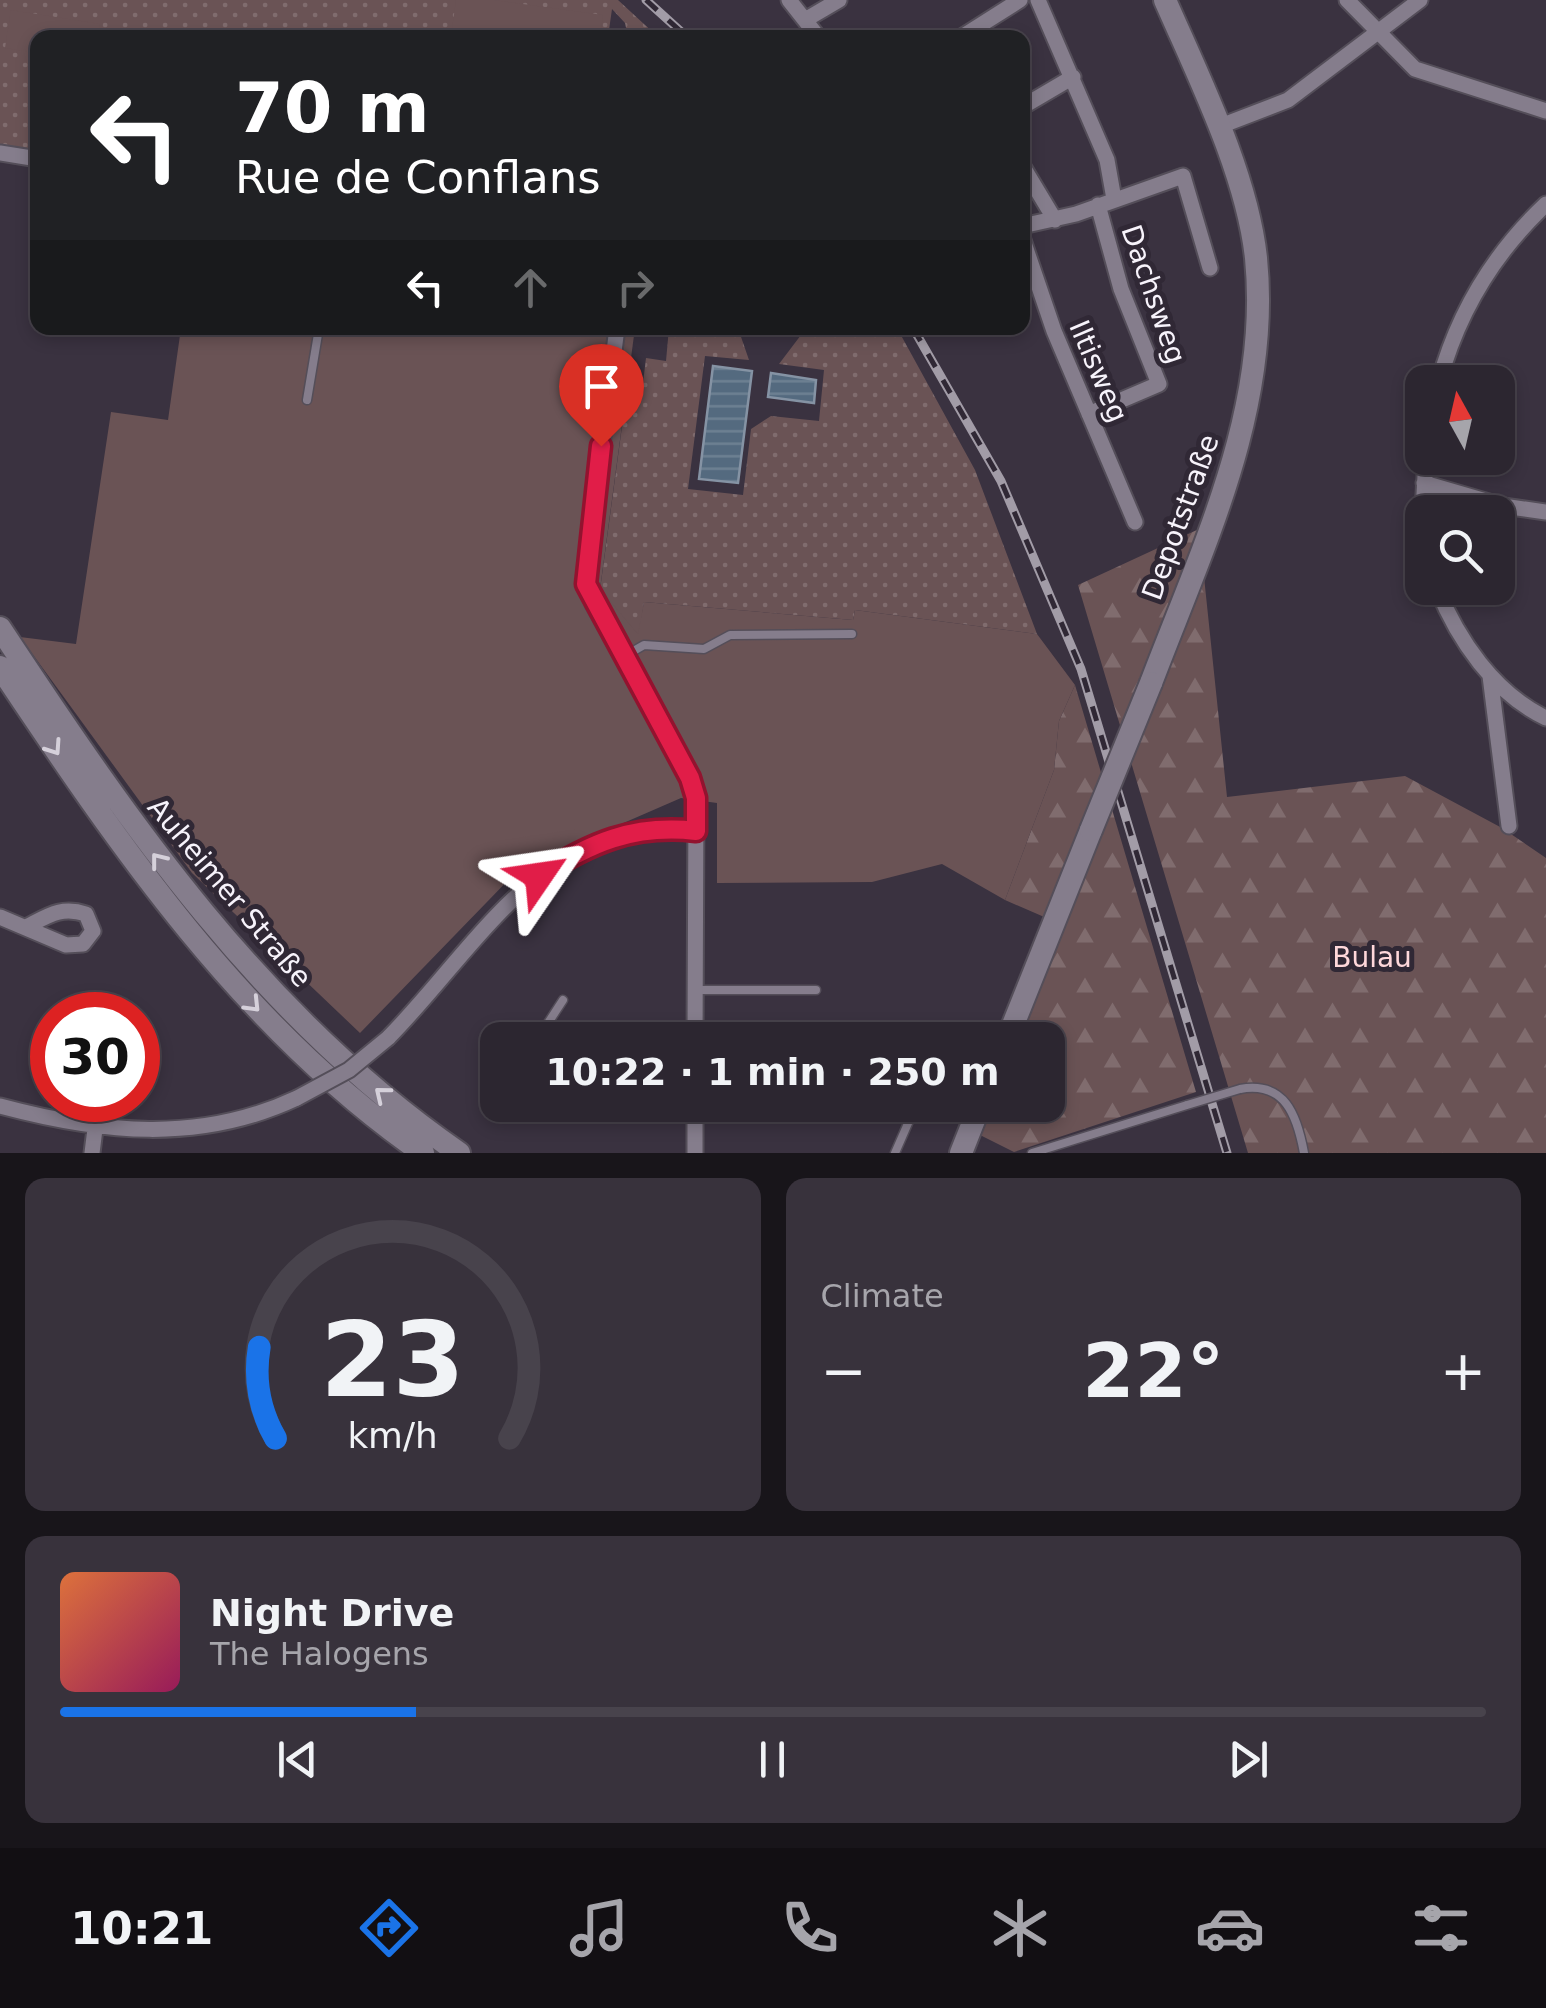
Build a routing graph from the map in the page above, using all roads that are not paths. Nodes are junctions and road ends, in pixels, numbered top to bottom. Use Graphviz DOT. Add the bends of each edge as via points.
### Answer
graph roads {
  1 [pos="789,0"];
  2 [pos="839,0"];
  3 [pos="1020,0"];
  4 [pos="1038,0"];
  5 [pos="1166,0"];
  6 [pos="1347,0"];
  7 [pos="1420,0"];
  8 [pos="805,20"];
  9 [pos="813,30"];
  10 [pos="973,30"];
  11 [pos="1376,34"];
  12 [pos="1072,77"];
  13 [pos="1030,101"];
  14 [pos="1546,111"];
  15 [pos="1218,127"];
  16 [pos="0,153"];
  17 [pos="30,157"];
  18 [pos="1030,179"];
  19 [pos="1106,202"];
  20 [pos="1546,204"];
  21 [pos="1055,220"];
  22 [pos="1030,225"];
  23 [pos="1030,260"];
  24 [pos="1210,268"];
  25 [pos="318,335"];
  26 [pos="616,335"];
  27 [pos="1445,365"];
  28 [pos="307,400"];
  29 [pos="1089,414"];
  30 [pos="1425,475"];
  31 [pos="1424,483"];
  32 [pos="1424,495"];
  33 [pos="1546,512"];
  34 [pos="1135,522"];
  35 [pos="1445,605"];
  36 [pos="0,628"];
  37 [pos="852,634"];
  38 [pos="623,658"];
  39 [pos="0,667"];
  40 [pos="1490,676"];
  41 [pos="1546,718"];
  42 [pos="1510,826"];
  43 [pos="696,831"];
  44 [pos="0,917"];
  45 [pos="28,926"];
  46 [pos="696,990"];
  47 [pos="816,990"];
  48 [pos="563,1000"];
  49 [pos="549,1022"];
  50 [pos="696,1022"];
  51 [pos="1014,1022"];
  52 [pos="0,1106"];
  53 [pos="695,1122"];
  54 [pos="909,1122"];
  55 [pos="973,1122"];
  56 [pos="95,1129"];
  57 [pos="92,1153"];
  58 [pos="422,1153"];
  59 [pos="460,1153"];
  60 [pos="695,1153"];
  61 [pos="896,1153"];
  62 [pos="961,1153"];
  63 [pos="1032,1153"];
  64 [pos="1304,1153"];
  1 -- 8 [label="street"];
  2 -- 8 [label="street"];
  3 -- 10 [label="street"];
  4 -- 12 [label="street"];
  5 -- 15 [label="main road, Depotstraße"];
  6 -- 11 [label="street"];
  7 -- 11 [label="street"];
  8 -- 9 [label="street"];
  11 -- 14 [label="street" via="1415,69"];
  11 -- 15 [label="street" via="1288,100"];
  12 -- 13 [label="street"];
  12 -- 19 [label="street" via="1106,160"];
  15 -- 51 [label="main road, Depotstraße, bridge" via="1256,258 1255,367 1239,444 1152,683"];
  16 -- 17 [label="street"];
  18 -- 21 [label="street"];
  19 -- 21 [label="street"];
  19 -- 24 [label="street" via="1183,176"];
  19 -- 29 [label="street, Dachsweg" via="1121,289 1159,384"];
  20 -- 27 [label="street" via="1494,260"];
  21 -- 22 [label="street"];
  23 -- 29 [label="street, Iltisweg"];
  25 -- 28 [label="lane"];
  26 -- 38 [label="street" via="585,578"];
  29 -- 34 [label="street, Iltisweg"];
  30 -- 31 [label="street"];
  31 -- 32 [label="street"];
  31 -- 33 [label="street"];
  35 -- 40 [label="street"];
  59 -- 36 [label="main road, Auheimer Straße, one-way" via="365,1081 225,943 120,809"];
  37 -- 38 [label="lane" via="730,635 704,648 644,645"];
  38 -- 43 [label="street" via="690,778"];
  39 -- 58 [label="main road, Auheimer Straße, one-way" via="111,834 213,962 294,1045"];
  40 -- 41 [label="street"];
  40 -- 42 [label="street"];
  43 -- 46 [label="street"];
  43 -- 56 [label="street, bridge" via="626,832 539,876 474,937 388,1038 349,1070 297,1098 200,1127"];
  44 -- 45 [label="street"];
  46 -- 47 [label="lane"];
  46 -- 50 [label="street"];
  48 -- 49 [label="lane"];
  52 -- 56 [label="street"];
  53 -- 60 [label="street"];
  54 -- 61 [label="lane"];
  55 -- 62 [label="main road"];
  56 -- 57 [label="street"];
  63 -- 64 [label="lane, bridge" via="1240,1090 1271,1090 1288,1101"];
}
